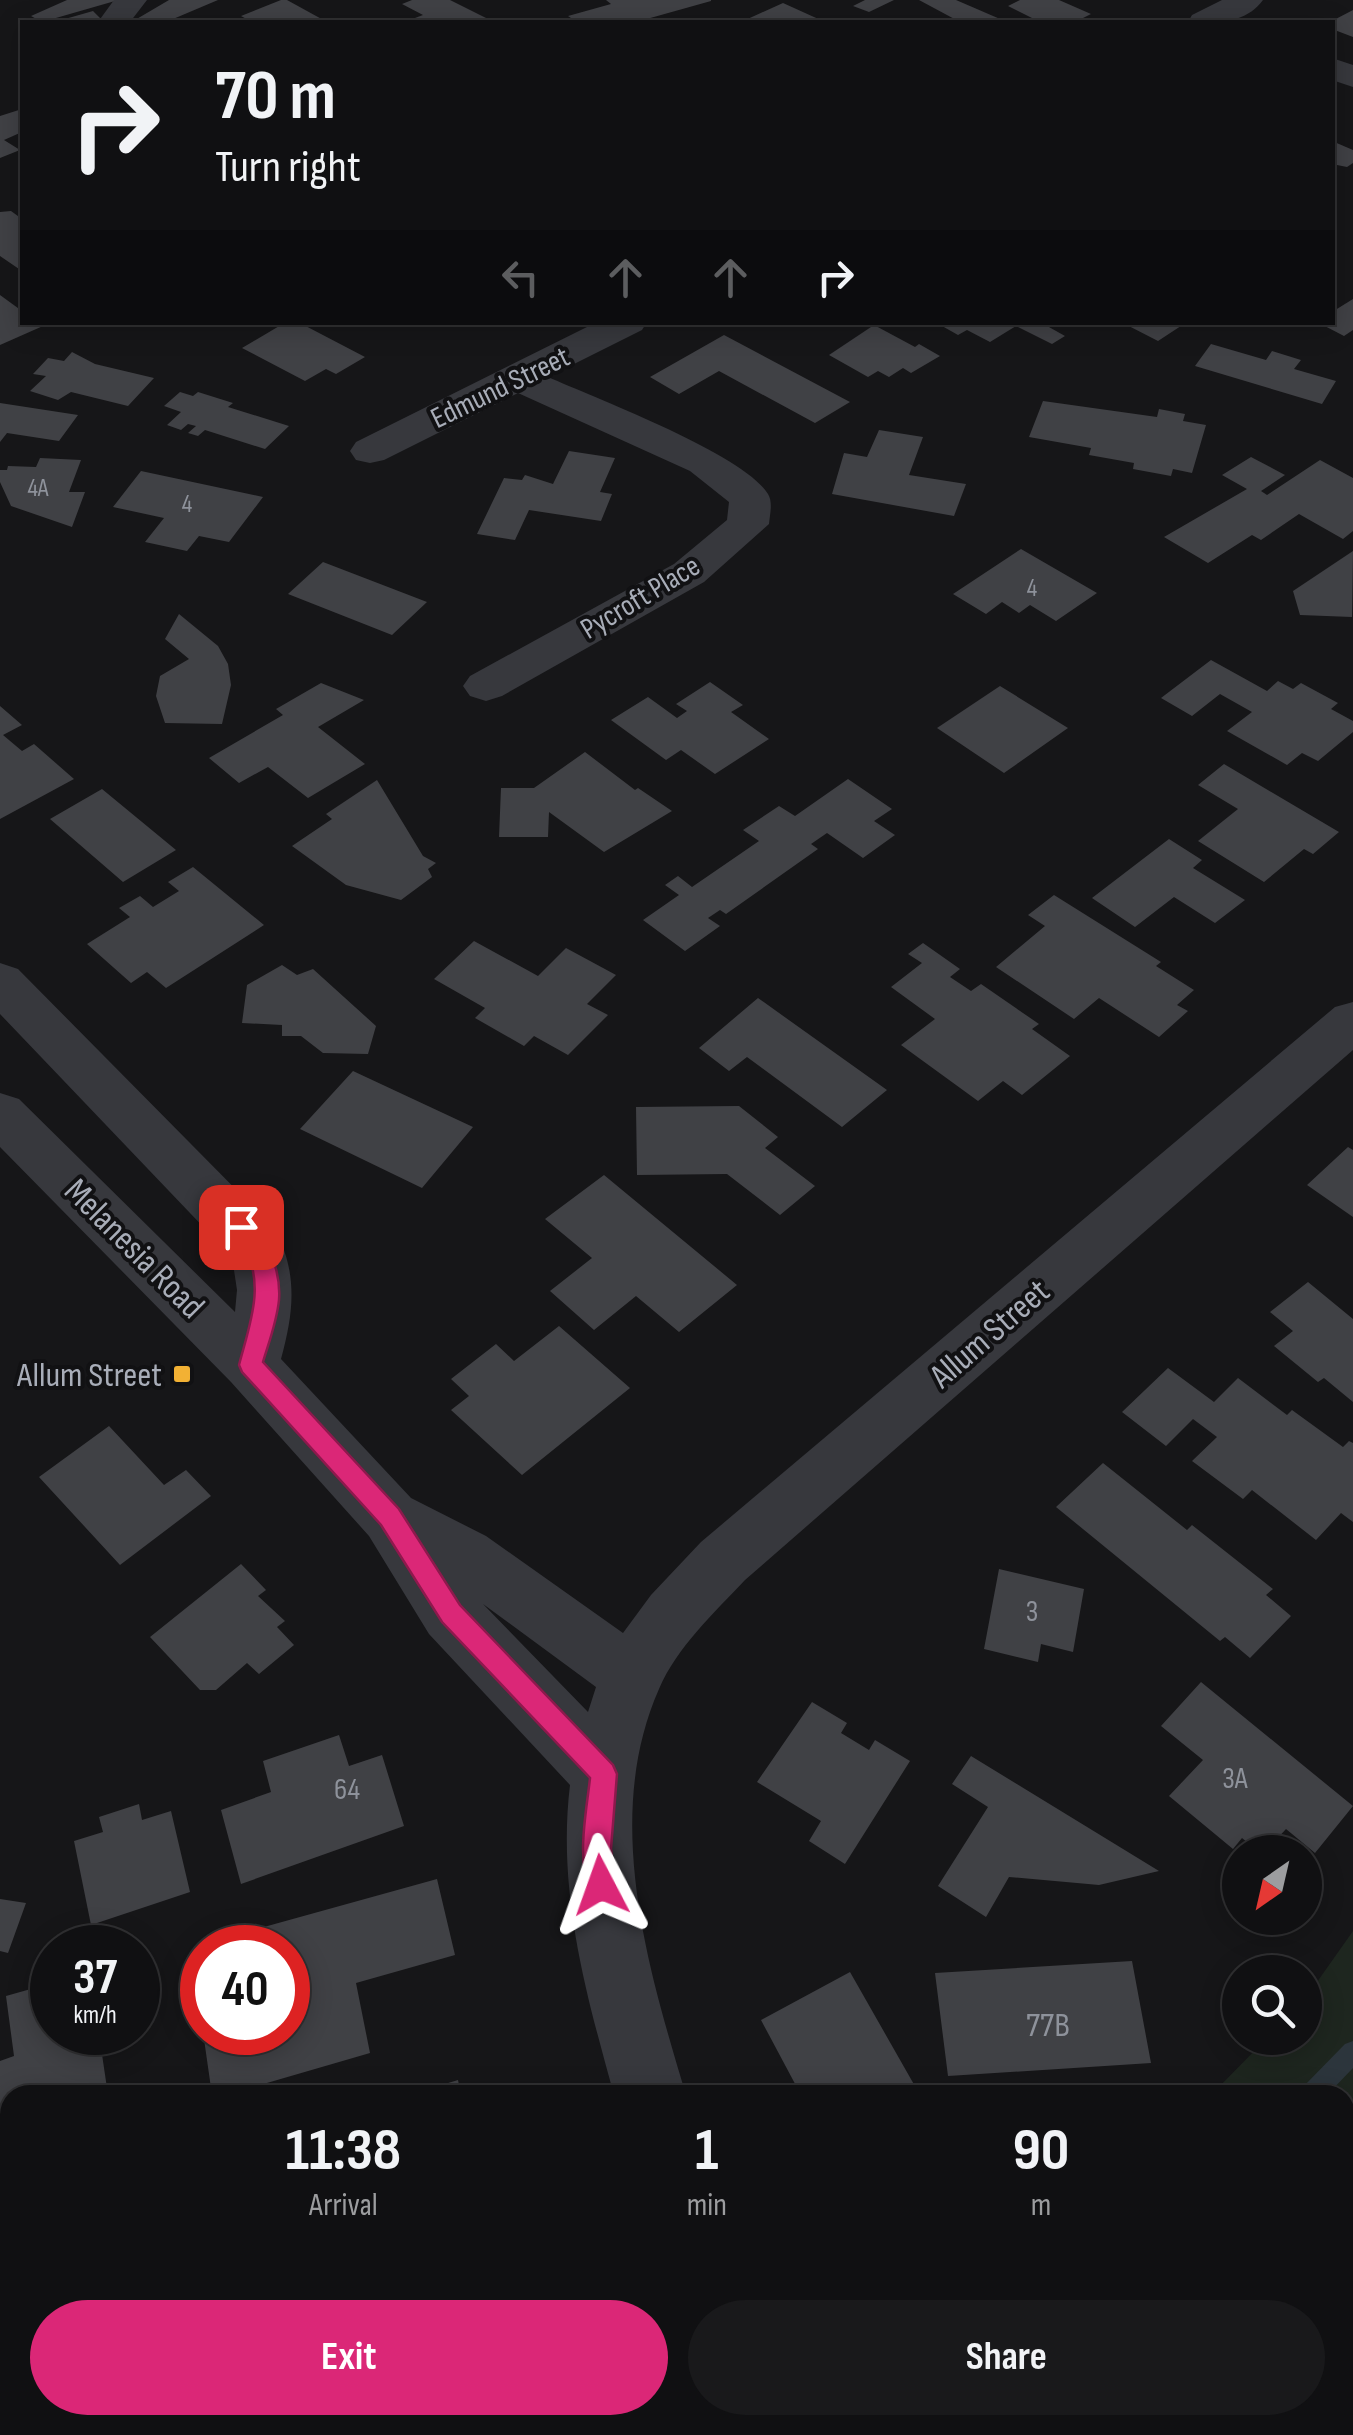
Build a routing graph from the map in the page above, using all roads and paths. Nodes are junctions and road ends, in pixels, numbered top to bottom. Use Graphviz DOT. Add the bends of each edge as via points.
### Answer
graph roads {
  1 [pos="131,0"];
  2 [pos="1247,0"];
  3 [pos="1211,15"];
  4 [pos="116,20"];
  5 [pos="622,325"];
  6 [pos="520,379"];
  7 [pos="370,451"];
  8 [pos="486,686"];
  9 [pos="0,982"];
  10 [pos="1353,1021"];
  11 [pos="0,1113"];
  12 [pos="251,1365"];
  13 [pos="390,1517"];
  14 [pos="632,1676"];
  15 [pos="604,1774"];
  16 [pos="647,2085"];
  1 -- 4 [label="street"];
  2 -- 3 [label="street"];
  5 -- 6 [label="street, Edmund Street"];
  6 -- 7 [label="street, Edmund Street"];
  6 -- 8 [label="street, Pycroft Place" via="704,462 750,498 748,524 689,573"];
  9 -- 12 [label="street" via="256,1245 267,1305"];
  10 -- 14 [label="street, Allum Street" via="723,1561"];
  11 -- 12 [label="street, Melanesia Road"];
  12 -- 13 [label="street, Melanesia Road"];
  13 -- 14 [label="street, Melanesia Road" via="464,1555"];
  13 -- 15 [label="street, Melanesia Road" via="451,1614"];
  14 -- 15 [label="street, Allum Street"];
  15 -- 16 [label="street" via="597,1849 603,1921"];
}
